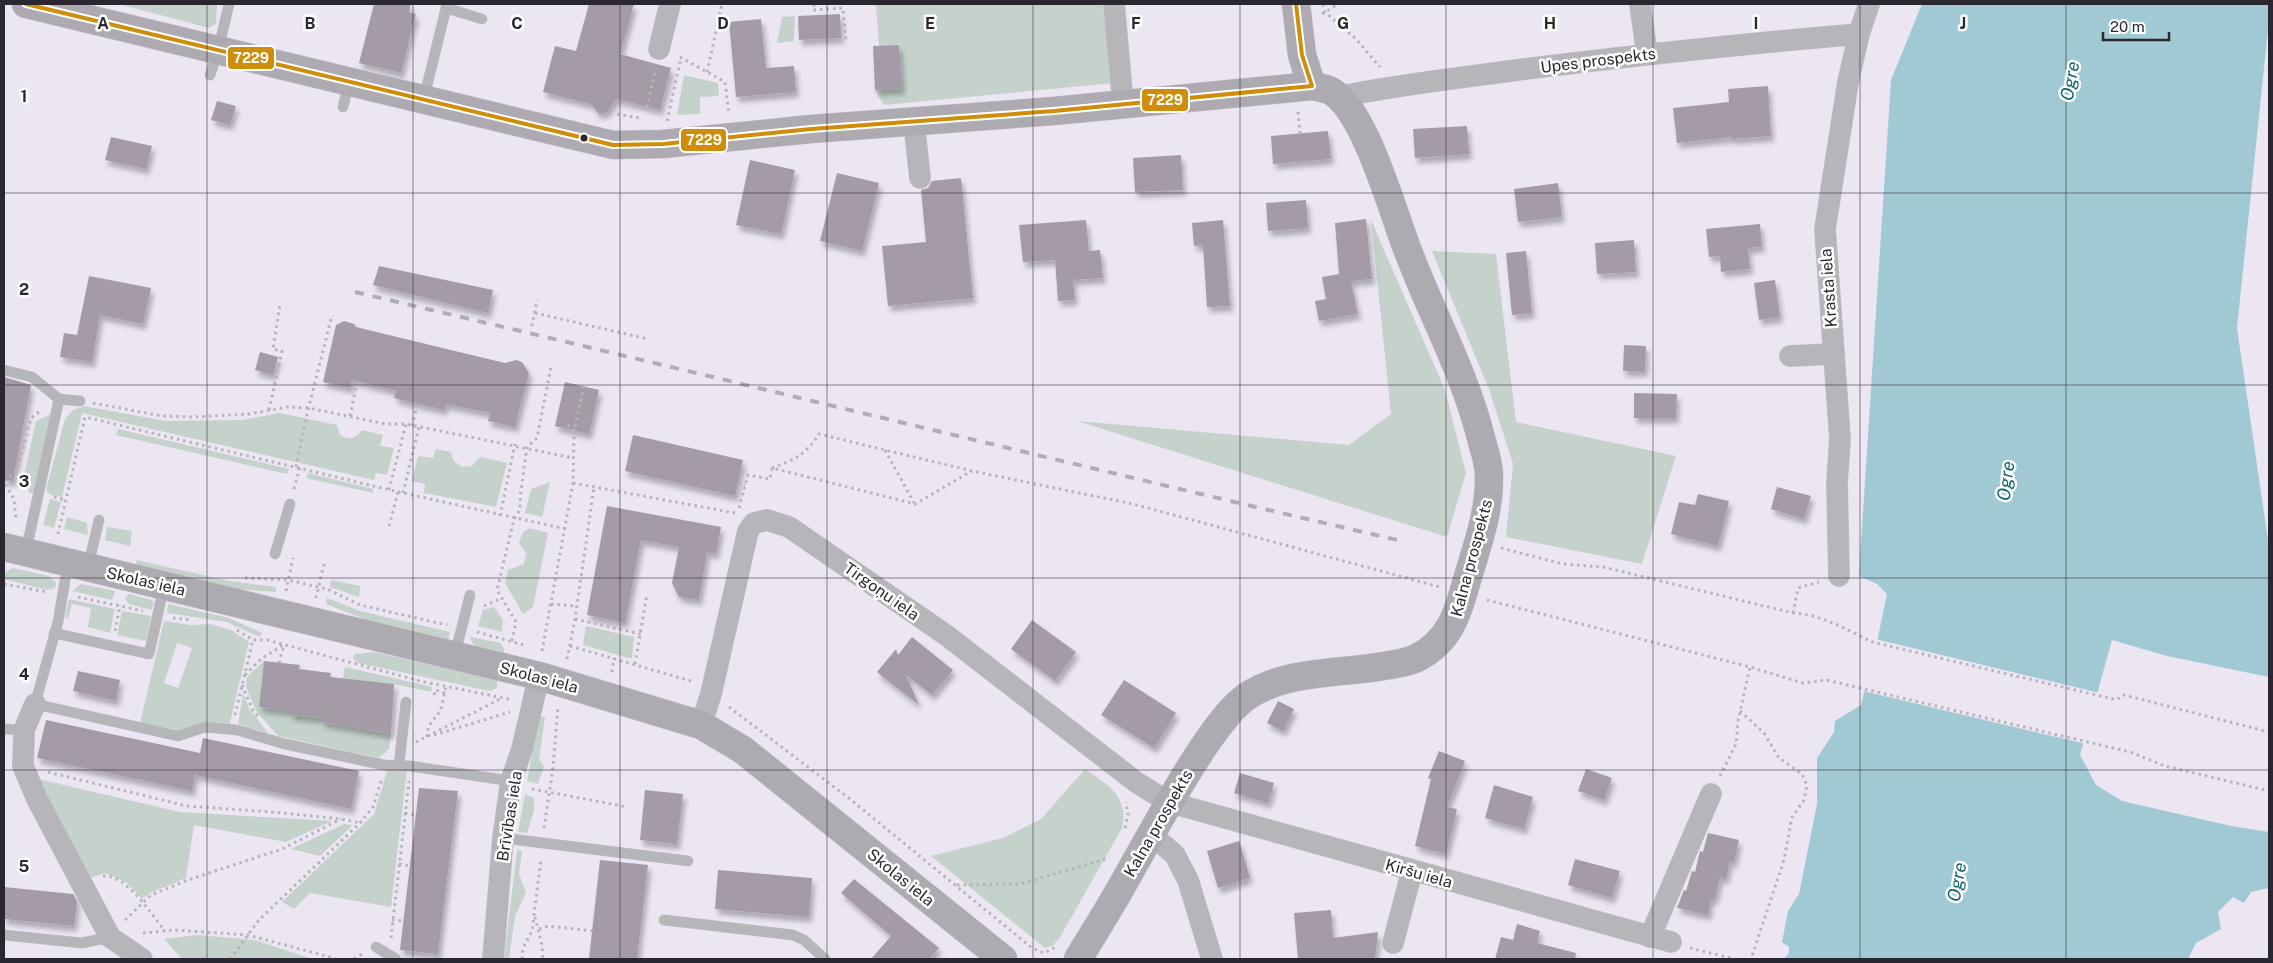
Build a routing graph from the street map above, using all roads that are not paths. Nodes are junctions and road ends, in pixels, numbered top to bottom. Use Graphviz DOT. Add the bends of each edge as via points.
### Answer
graph roads {
  1 [pos="26,4"];
  2 [pos="229,4"];
  3 [pos="670,4"];
  4 [pos="1114,4"];
  5 [pos="1296,4"];
  6 [pos="1640,4"];
  7 [pos="1869,4"];
  8 [pos="447,6"];
  9 [pos="482,18"];
  10 [pos="1859,34"];
  11 [pos="1647,54"];
  12 [pos="658,57"];
  13 [pos="214,63"];
  14 [pos="350,80"];
  15 [pos="1305,97"];
  16 [pos="1338,97"];
  17 [pos="424,99"];
  18 [pos="1123,104"];
  19 [pos="343,107"];
  20 [pos="914,122"];
  21 [pos="920,178"];
  22 [pos="1833,354"];
  23 [pos="1790,356"];
  24 [pos="4,370"];
  25 [pos="59,399"];
  26 [pos="80,401"];
  27 [pos="290,504"];
  28 [pos="99,520"];
  29 [pos="20,538"];
  30 [pos="275,554"];
  31 [pos="83,558"];
  32 [pos="1839,576"];
  33 [pos="164,585"];
  34 [pos="470,595"];
  35 [pos="54,633"];
  36 [pos="455,655"];
  37 [pos="540,663"];
  38 [pos="406,702"];
  39 [pos="35,704"];
  40 [pos="701,725"];
  41 [pos="14,729"];
  42 [pos="399,764"];
  43 [pos="511,781"];
  44 [pos="1711,794"];
  45 [pos="1168,802"];
  46 [pos="1138,831"];
  47 [pos="503,838"];
  48 [pos="688,861"];
  49 [pos="1412,871"];
  50 [pos="664,920"];
  51 [pos="4,935"];
  52 [pos="110,937"];
  53 [pos="1650,937"];
  54 [pos="1393,942"];
  55 [pos="1670,942"];
  56 [pos="376,947"];
  57 [pos="1070,952"];
  58 [pos="142,959"];
  59 [pos="396,959"];
  60 [pos="494,959"];
  61 [pos="825,959"];
  62 [pos="1003,959"];
  63 [pos="1212,959"];
  1 -- 13 [label="main road"];
  2 -- 13 [label="lane"];
  3 -- 12 [label="street"];
  4 -- 18 [label="street"];
  5 -- 15 [label="main road"];
  6 -- 11 [label="street"];
  7 -- 10 [label="street, Krasta iela"];
  8 -- 9 [label="lane"];
  8 -- 17 [label="lane"];
  10 -- 11 [label="street, Upes prospekts"];
  10 -- 22 [label="street, Krasta iela" via="1848,82 1825,229"];
  11 -- 16 [label="street, Upes prospekts" via="1384,87"];
  13 -- 14 [label="main road"];
  14 -- 17 [label="main road"];
  14 -- 19 [label="lane"];
  15 -- 16 [label="main road, Kalna prospekts" via="1329,90"];
  15 -- 18 [label="main road"];
  16 -- 45 [label="main road, Kalna prospekts" via="1367,139 1408,252 1474,408 1490,472 1488,506 1478,542 1446,590 1453,623 1447,634 1420,656 1405,662 1292,678 1258,690 1225,716"];
  17 -- 20 [label="main road" via="613,145 663,144"];
  18 -- 20 [label="main road"];
  20 -- 21 [label="street"];
  22 -- 23 [label="street"];
  22 -- 32 [label="street, Krasta iela" via="1840,438 1837,482"];
  24 -- 25 [label="lane" via="32,377"];
  25 -- 26 [label="lane"];
  25 -- 29 [label="lane"];
  27 -- 30 [label="lane"];
  28 -- 31 [label="lane"];
  29 -- 31 [label="main road, Skolas iela"];
  31 -- 33 [label="main road, Skolas iela"];
  31 -- 35 [label="lane" via="61,595"];
  33 -- 35 [label="lane" via="148,654"];
  33 -- 36 [label="main road, Skolas iela"];
  34 -- 36 [label="lane"];
  35 -- 39 [label="lane"];
  36 -- 37 [label="main road, Skolas iela"];
  37 -- 40 [label="main road, Skolas iela"];
  37 -- 43 [label="street, Brīvības iela" via="522,749"];
  38 -- 42 [label="lane"];
  39 -- 41 [label="street"];
  39 -- 42 [label="lane" via="178,736 205,727 231,730 384,765"];
  40 -- 45 [label="street, Tirgoņu iela" via="710,694 743,522 767,520 789,526 946,635 1136,782"];
  40 -- 62 [label="main road, Skolas iela" via="743,750"];
  41 -- 52 [label="street" via="23,766 37,799"];
  42 -- 43 [label="lane"];
  43 -- 47 [label="street, Brīvības iela"];
  44 -- 53 [label="street"];
  45 -- 46 [label="main road, Kalna prospekts"];
  45 -- 49 [label="street, Ķiršu iela"];
  46 -- 57 [label="main road, Kalna prospekts"];
  46 -- 63 [label="street" via="1175,855 1188,880"];
  47 -- 48 [label="lane"];
  47 -- 60 [label="street, Brīvības iela"];
  49 -- 53 [label="street, Ķiršu iela"];
  49 -- 54 [label="street"];
  50 -- 61 [label="lane" via="793,935 804,940"];
  51 -- 52 [label="lane" via="82,943"];
  52 -- 58 [label="street"];
  53 -- 55 [label="street, Ķiršu iela"];
  56 -- 59 [label="lane"];
}
